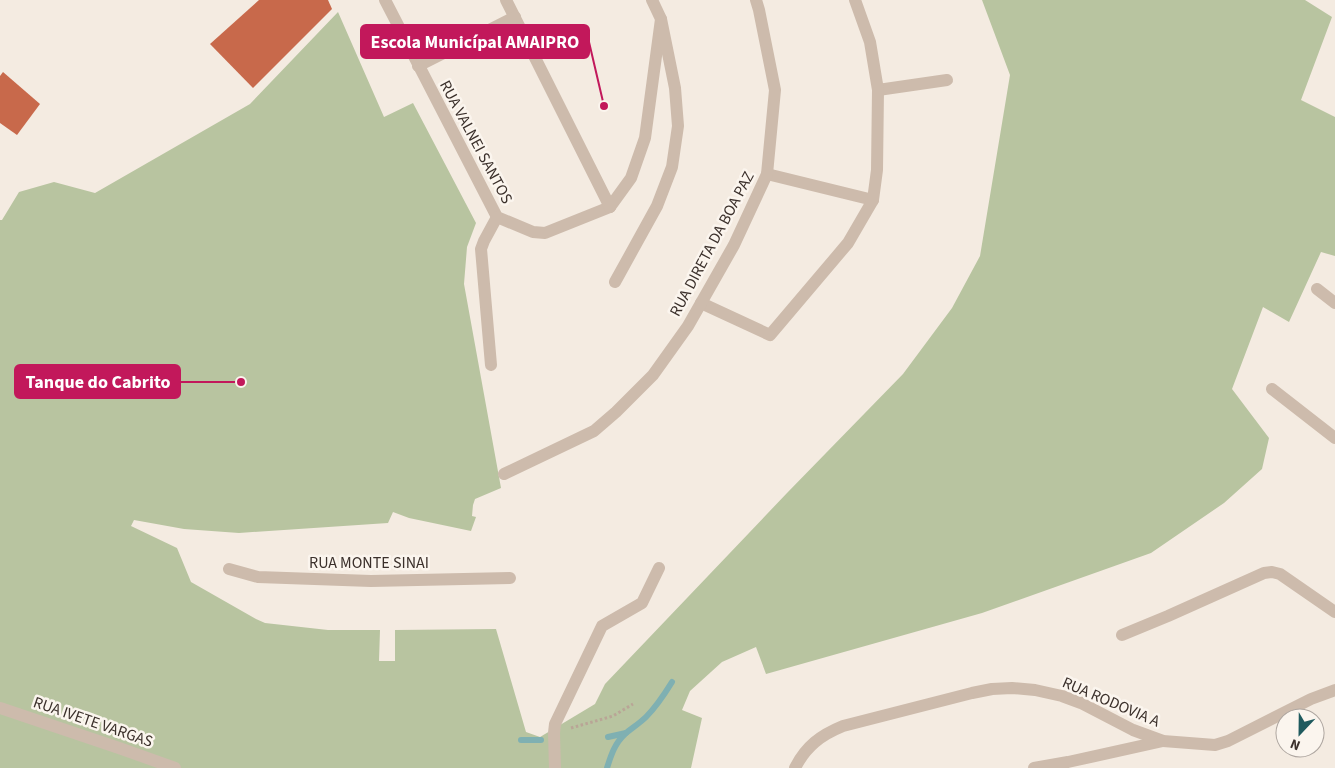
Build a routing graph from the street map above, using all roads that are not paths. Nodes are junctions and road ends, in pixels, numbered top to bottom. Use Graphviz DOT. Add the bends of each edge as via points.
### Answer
graph roads {
  1 [pos="385,0"];
  2 [pos="652,0"];
  3 [pos="756,0"];
  4 [pos="855,0"];
  5 [pos="509,1"];
  6 [pos="515,18"];
  7 [pos="661,19"];
  8 [pos="418,66"];
  9 [pos="948,80"];
  10 [pos="878,90"];
  11 [pos="768,174"];
  12 [pos="873,200"];
  13 [pos="610,207"];
  14 [pos="497,217"];
  15 [pos="614,282"];
  16 [pos="1317,289"];
  17 [pos="701,303"];
  18 [pos="1335,303"];
  19 [pos="491,365"];
  20 [pos="1272,389"];
  21 [pos="1335,438"];
  22 [pos="504,474"];
  23 [pos="659,568"];
  24 [pos="229,569"];
  25 [pos="510,578"];
  26 [pos="1335,612"];
  27 [pos="1122,635"];
  28 [pos="1335,690"];
  29 [pos="0,708"];
  30 [pos="1163,741"];
  31 [pos="175,768"];
  32 [pos="555,768"];
  33 [pos="795,768"];
  34 [pos="1034,768"];
  1 -- 8 [label="street, RUA VALNEI SANTOS"];
  2 -- 7 [label="street"];
  3 -- 11 [label="street, RUA DIRETA DA BOA PAZ" via="775,90"];
  4 -- 10 [label="street" via="870,42"];
  5 -- 6 [label="street"];
  6 -- 8 [label="street"];
  6 -- 13 [label="street"];
  7 -- 13 [label="street" via="645,138 631,178"];
  7 -- 15 [label="street" via="678,126 672,167 657,206"];
  8 -- 14 [label="street, RUA VALNEI SANTOS"];
  9 -- 10 [label="street"];
  10 -- 12 [label="street" via="878,170"];
  11 -- 12 [label="street"];
  11 -- 17 [label="street, RUA DIRETA DA BOA PAZ" via="734,245"];
  12 -- 17 [label="street" via="848,243 770,334"];
  13 -- 14 [label="street, RUA VALNEI SANTOS" via="545,233 533,232"];
  14 -- 19 [label="street" via="481,249"];
  16 -- 18 [label="street"];
  17 -- 22 [label="street, RUA DIRETA DA BOA PAZ" via="653,375 594,432"];
  20 -- 21 [label="street"];
  23 -- 32 [label="street" via="642,603 602,626 555,724"];
  24 -- 25 [label="street, RUA MONTE SINAI" via="258,577 371,581"];
  26 -- 27 [label="street" via="1280,574 1272,572"];
  28 -- 30 [label="street, RUA RODOVIA A" via="1215,745"];
  29 -- 31 [label="street, RUA IVETE VARGAS"];
  30 -- 33 [label="street, RUA RODOVIA A" via="1062,696 1035,690 992,688 828,732 800,757"];
  30 -- 34 [label="street"];
}
